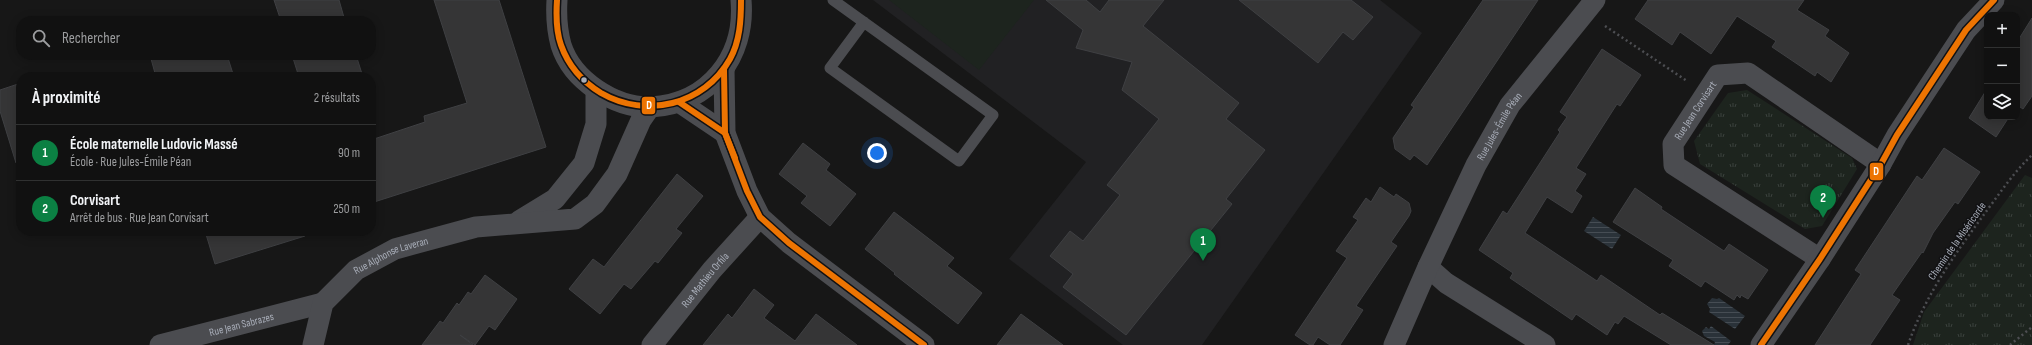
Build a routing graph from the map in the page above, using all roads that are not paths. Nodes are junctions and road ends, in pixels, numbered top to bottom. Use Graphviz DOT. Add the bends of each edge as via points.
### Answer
graph roads {
  1 [pos="557,0"];
  2 [pos="741,0"];
  3 [pos="833,0"];
  4 [pos="1994,0"];
  5 [pos="1590,6"];
  6 [pos="864,22"];
  7 [pos="724,69"];
  8 [pos="596,90"];
  9 [pos="679,102"];
  10 [pos="650,107"];
  11 [pos="725,133"];
  12 [pos="1881,164"];
  13 [pos="760,217"];
  14 [pos="514,223"];
  15 [pos="1820,259"];
  16 [pos="1428,267"];
  17 [pos="323,303"];
  18 [pos="160,345"];
  19 [pos="313,345"];
  20 [pos="652,345"];
  21 [pos="924,345"];
  22 [pos="1394,345"];
  23 [pos="1545,345"];
  24 [pos="1761,345"];
  1 -- 8 [label="street" via="555,19 562,46 575,71"];
  2 -- 7 [label="street" via="742,18 737,45"];
  3 -- 6 [label="lane"];
  4 -- 12 [label="street" via="1966,30 1897,135"];
  5 -- 16 [label="street, Rue Jules-Émile Péan" via="1510,105 1476,165"];
  6 -- 6 [label="lane" via="830,68 959,161 993,115"];
  7 -- 9 [label="street" via="704,89"];
  7 -- 11 [label="street"];
  8 -- 10 [label="street" via="621,102"];
  8 -- 14 [label="street, Rue Alphonse Laveran" via="596,124 584,163 555,199"];
  9 -- 10 [label="street"];
  9 -- 11 [label="street"];
  10 -- 14 [label="street, Rue Alphonse Laveran" via="641,120 617,174 595,204 575,219"];
  11 -- 13 [label="street"];
  12 -- 15 [label="street"];
  12 -- 15 [label="street, Rue Jean Corvisart" via="1748,73 1718,75 1673,144 1674,166"];
  13 -- 20 [label="street, Rue Mathieu Orfila" via="712,270"];
  13 -- 21 [label="street" via="790,243"];
  14 -- 17 [label="street, Rue Alphonse Laveran" via="476,227 395,249 356,270"];
  15 -- 24 [label="street"];
  16 -- 22 [label="street, Rue Jules-Émile Péan"];
  16 -- 23 [label="street" via="1446,283"];
  17 -- 18 [label="street, Rue Jean Sabrazes"];
  17 -- 19 [label="street"];
}
